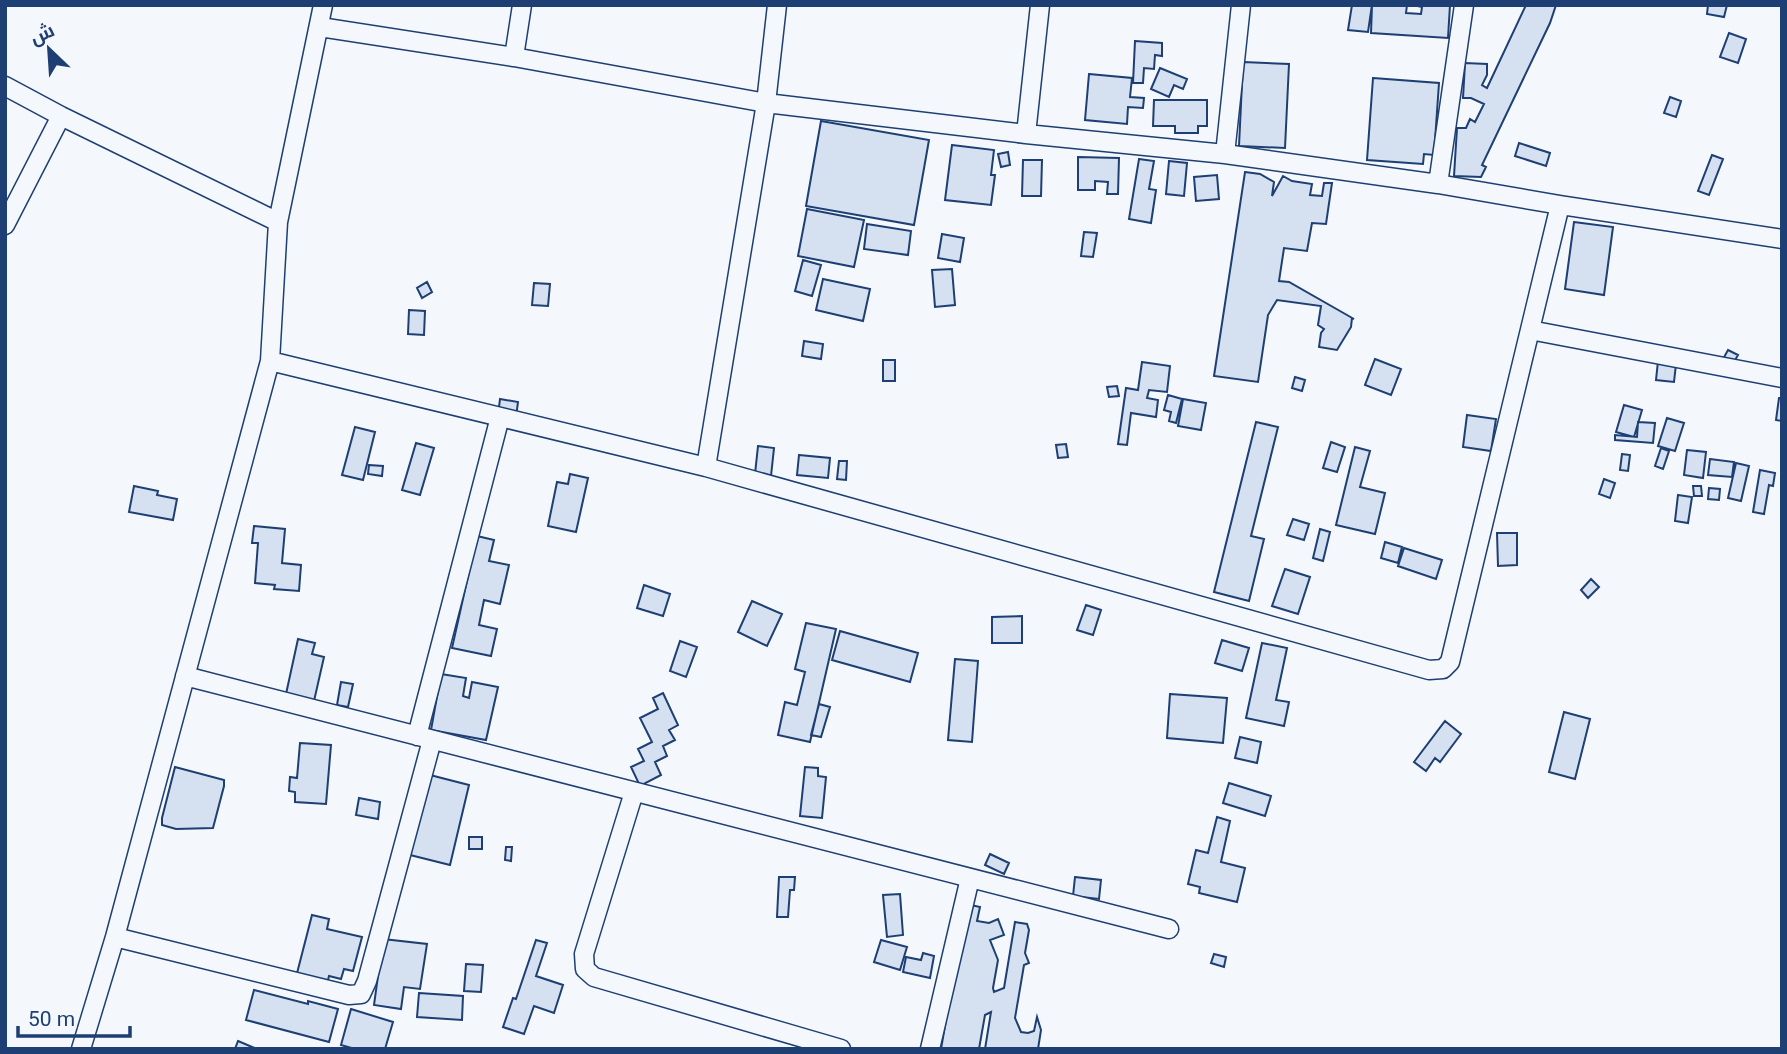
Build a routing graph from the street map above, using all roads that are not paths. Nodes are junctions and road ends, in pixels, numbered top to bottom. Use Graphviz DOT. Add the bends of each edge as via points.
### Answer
graph roads {
  1 [pos="323,5"];
  2 [pos="522,5"];
  3 [pos="777,5"];
  4 [pos="1040,5"];
  5 [pos="1241,5"];
  6 [pos="1464,5"];
  7 [pos="320,27"];
  8 [pos="514,57"];
  9 [pos="5,86"];
  10 [pos="766,103"];
  11 [pos="61,116"];
  12 [pos="1026,134"];
  13 [pos="1225,154"];
  14 [pos="1438,184"];
  15 [pos="1560,205"];
  16 [pos="278,222"];
  17 [pos="5,225"];
  18 [pos="1782,239"];
  19 [pos="1530,330"];
  20 [pos="270,361"];
  21 [pos="1782,378"];
  22 [pos="500,417"];
  23 [pos="706,467"];
  24 [pos="185,677"];
  25 [pos="425,738"];
  26 [pos="634,792"];
  27 [pos="970,878"];
  28 [pos="1169,929"];
  29 [pos="115,937"];
  30 [pos="81,1049"];
  31 [pos="841,1049"];
  32 [pos="930,1049"];
  1 -- 7 [label="street"];
  2 -- 8 [label="street"];
  3 -- 10 [label="street"];
  4 -- 12 [label="street"];
  5 -- 13 [label="street"];
  6 -- 14 [label="street"];
  7 -- 8 [label="street"];
  7 -- 16 [label="street"];
  8 -- 10 [label="street"];
  9 -- 11 [label="street"];
  10 -- 12 [label="street"];
  10 -- 23 [label="street"];
  11 -- 16 [label="street"];
  11 -- 17 [label="street"];
  12 -- 13 [label="street"];
  13 -- 14 [label="street"];
  14 -- 15 [label="street"];
  15 -- 18 [label="street"];
  15 -- 19 [label="street"];
  16 -- 20 [label="street"];
  19 -- 21 [label="street"];
  19 -- 23 [label="street" via="1450,662 1443,669 1429,670"];
  20 -- 22 [label="street"];
  20 -- 24 [label="street"];
  22 -- 23 [label="street"];
  22 -- 25 [label="street"];
  24 -- 25 [label="street"];
  24 -- 29 [label="street"];
  25 -- 26 [label="street"];
  25 -- 29 [label="street" via="361,995"];
  26 -- 27 [label="street"];
  26 -- 31 [label="street" via="584,954 585,969 594,977"];
  27 -- 28 [label="street"];
  27 -- 32 [label="street"];
  29 -- 30 [label="street"];
}
